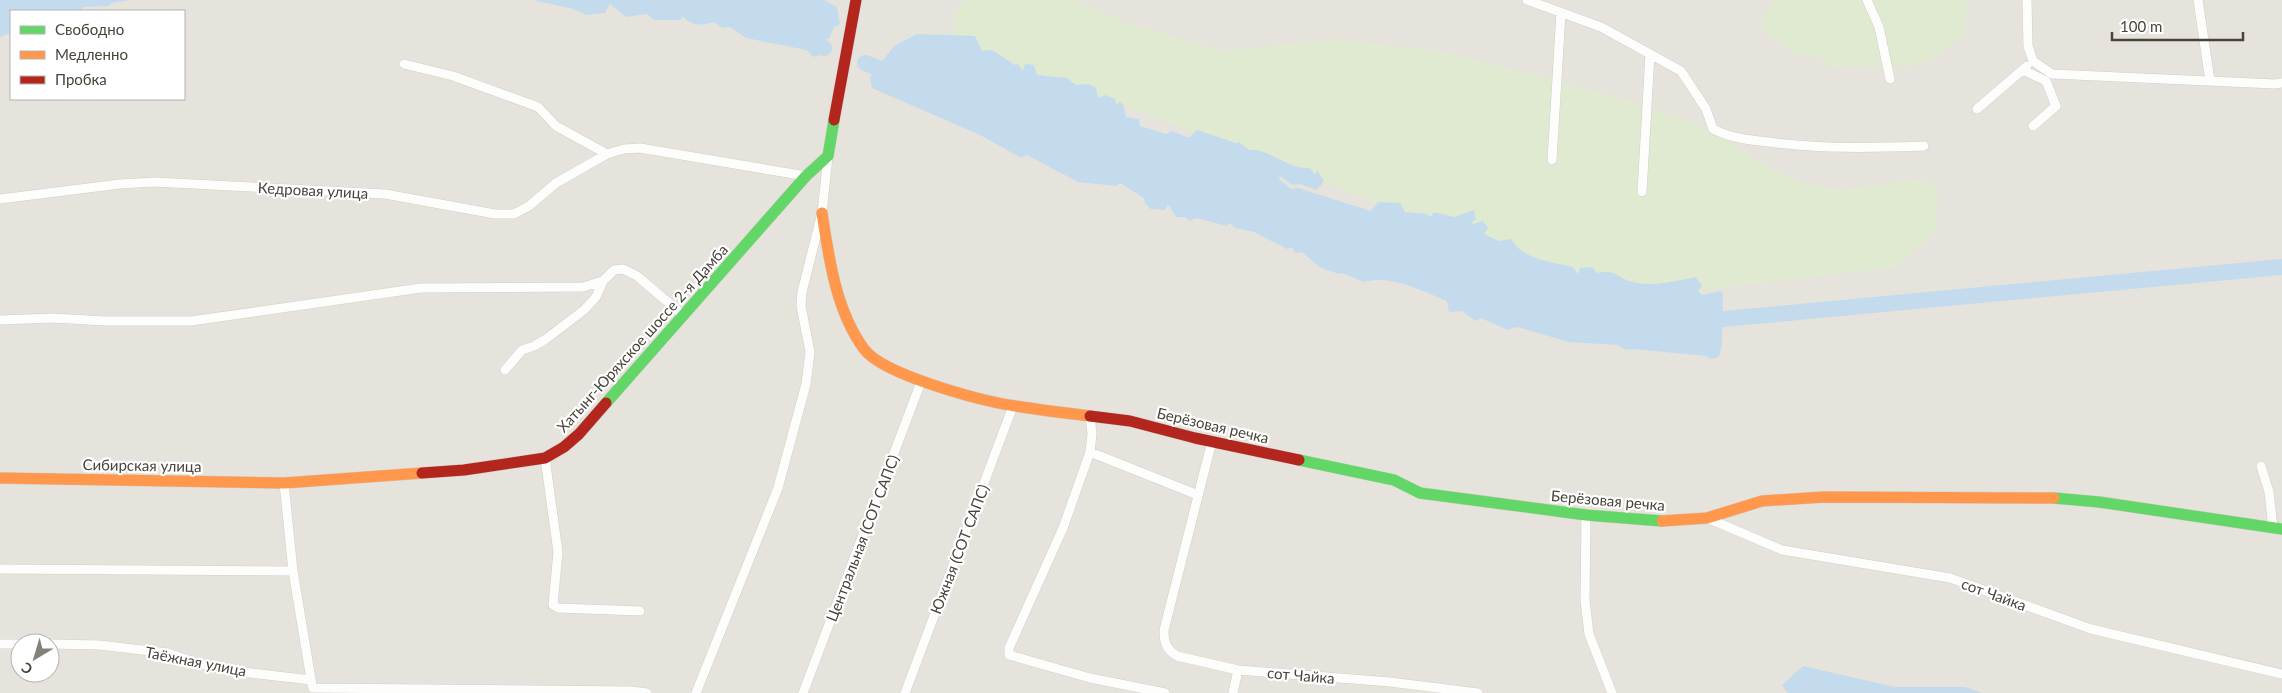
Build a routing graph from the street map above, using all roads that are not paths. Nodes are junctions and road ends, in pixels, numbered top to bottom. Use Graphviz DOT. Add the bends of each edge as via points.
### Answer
graph roads {
  1 [pos="856,0"];
  2 [pos="1527,0"];
  3 [pos="1867,0"];
  4 [pos="2026,0"];
  5 [pos="2198,0"];
  6 [pos="1561,13"];
  7 [pos="1650,54"];
  8 [pos="2033,61"];
  9 [pos="404,64"];
  10 [pos="2023,70"];
  11 [pos="1890,79"];
  12 [pos="2210,81"];
  13 [pos="2282,83"];
  14 [pos="1977,109"];
  15 [pos="2033,126"];
  16 [pos="1924,146"];
  17 [pos="607,154"];
  18 [pos="828,156"];
  19 [pos="1552,160"];
  20 [pos="806,176"];
  21 [pos="1642,192"];
  22 [pos="0,199"];
  23 [pos="822,213"];
  24 [pos="603,281"];
  25 [pos="683,315"];
  26 [pos="0,320"];
  27 [pos="505,370"];
  28 [pos="921,382"];
  29 [pos="1013,406"];
  30 [pos="1090,415"];
  31 [pos="1212,442"];
  32 [pos="1090,452"];
  33 [pos="545,458"];
  34 [pos="2262,466"];
  35 [pos="0,478"];
  36 [pos="284,483"];
  37 [pos="1198,495"];
  38 [pos="1586,515"];
  39 [pos="1707,518"];
  40 [pos="2278,528"];
  41 [pos="0,569"];
  42 [pos="293,571"];
  43 [pos="640,611"];
  44 [pos="60,644"];
  45 [pos="1238,670"];
  46 [pos="2282,674"];
  47 [pos="312,687"];
  48 [pos="630,692"];
  49 [pos="647,693"];
  50 [pos="696,693"];
  51 [pos="803,693"];
  52 [pos="905,693"];
  53 [pos="1165,693"];
  54 [pos="1233,693"];
  55 [pos="1478,693"];
  56 [pos="1612,693"];
  1 -- 18 [label="street"];
  2 -- 6 [label="street"];
  3 -- 11 [label="street" via="1879,27"];
  4 -- 8 [label="street" via="2028,46"];
  5 -- 12 [label="street"];
  6 -- 7 [label="street" via="1601,27"];
  6 -- 19 [label="street"];
  7 -- 16 [label="street" via="1680,71 1706,109 1713,129 1726,136 1850,149"];
  7 -- 21 [label="street"];
  8 -- 10 [label="street"];
  8 -- 12 [label="street" via="2052,74"];
  9 -- 17 [label="street" via="453,76 538,107 556,126"];
  10 -- 14 [label="street"];
  10 -- 15 [label="street" via="2046,81 2056,106"];
  12 -- 13 [label="street"];
  17 -- 20 [label="street, Кедровая улица" via="640,148"];
  17 -- 22 [label="street, Кедровая улица" via="556,183 514,214 495,214 385,194 154,182"];
  18 -- 20 [label="street, Хатынг-Юряхское шоссе 2-я Дамба"];
  18 -- 23 [label="street"];
  20 -- 25 [label="street, Хатынг-Юряхское шоссе 2-я Дамба"];
  23 -- 28 [label="street, Берёзовая речка" via="829,258 846,319 865,351 886,366"];
  23 -- 50 [label="street" via="801,299 802,321 810,352 806,384 778,488"];
  24 -- 25 [label="street" via="614,270 623,269"];
  24 -- 26 [label="street" via="565,289 412,289 191,321"];
  24 -- 27 [label="street" via="596,297 584,310 546,339 522,350"];
  25 -- 33 [label="street, Хатынг-Юряхское шоссе 2-я Дамба" via="578,434"];
  28 -- 29 [label="street, Берёзовая речка"];
  28 -- 51 [label="street, Центральная (СОТ САПС)"];
  29 -- 30 [label="street, Берёзовая речка"];
  29 -- 52 [label="street, Южная (СОТ САПС)"];
  30 -- 31 [label="street, Берёзовая речка" via="1130,421"];
  30 -- 32 [label="street"];
  31 -- 37 [label="street"];
  31 -- 38 [label="street, Берёзовая речка" via="1394,480 1420,493"];
  32 -- 37 [label="street"];
  32 -- 53 [label="street" via="1063,528 1008,655 1090,678"];
  33 -- 36 [label="street, Хатынг-Юряхское шоссе 2-я Дамба" via="464,470"];
  33 -- 43 [label="street" via="558,552 553,605 558,608"];
  34 -- 40 [label="street"];
  35 -- 36 [label="street, Сибирская улица"];
  36 -- 42 [label="street"];
  37 -- 45 [label="street, сот Чайка" via="1164,630 1164,642 1168,650 1177,656"];
  38 -- 39 [label="street, Берёзовая речка" via="1656,521"];
  38 -- 56 [label="street" via="1585,600 1589,634"];
  39 -- 40 [label="street, Берёзовая речка" via="1762,501 1824,497 2045,496"];
  39 -- 46 [label="street, сот Чайка" via="1782,550 1950,578 2091,629"];
  41 -- 42 [label="street"];
  42 -- 47 [label="street"];
  44 -- 47 [label="street, Таёжная улица" via="168,653 225,670"];
  45 -- 54 [label="street"];
  45 -- 55 [label="street, сот Чайка" via="1390,682"];
  47 -- 48 [label="street, Таёжная улица"];
  48 -- 49 [label="street, Таёжная улица"];
}
